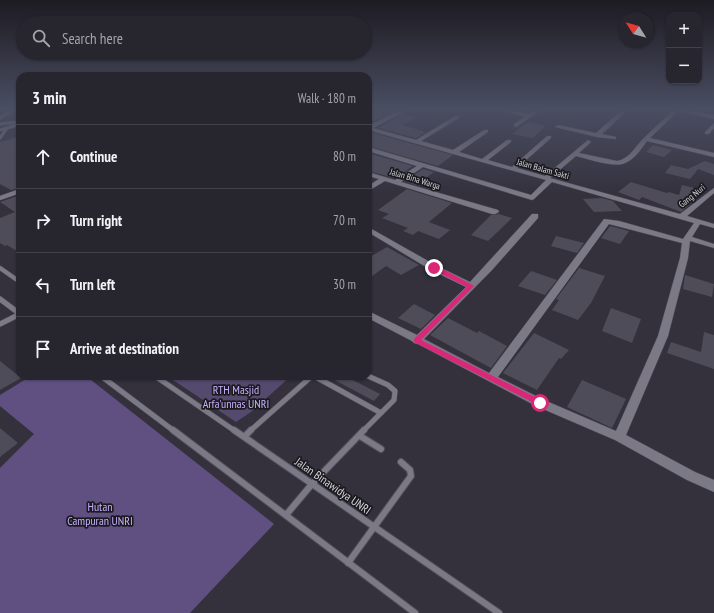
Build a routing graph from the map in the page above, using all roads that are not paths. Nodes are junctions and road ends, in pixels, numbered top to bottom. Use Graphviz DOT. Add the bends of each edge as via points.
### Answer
graph roads {
  1 [pos="398,137"];
  2 [pos="425,137"];
  3 [pos="478,137"];
  4 [pos="549,137"];
  5 [pos="606,137"];
  6 [pos="650,137"];
  7 [pos="614,138"];
  8 [pos="646,140"];
  9 [pos="509,141"];
  10 [pos="416,142"];
  11 [pos="588,142"];
  12 [pos="372,150"];
  13 [pos="453,153"];
  14 [pos="575,154"];
  15 [pos="714,155"];
  16 [pos="483,161"];
  17 [pos="422,165"];
  18 [pos="513,169"];
  19 [pos="372,175"];
  20 [pos="384,179"];
  21 [pos="548,179"];
  22 [pos="396,182"];
  23 [pos="372,186"];
  24 [pos="714,190"];
  25 [pos="16,192"];
  26 [pos="0,198"];
  27 [pos="495,212"];
  28 [pos="535,216"];
  29 [pos="681,217"];
  30 [pos="699,221"];
  31 [pos="714,226"];
  32 [pos="372,231"];
  33 [pos="687,240"];
  34 [pos="714,246"];
  35 [pos="0,268"];
  36 [pos="16,279"];
  37 [pos="471,286"];
  38 [pos="0,299"];
  39 [pos="16,311"];
  40 [pos="16,316"];
  41 [pos="372,316"];
  42 [pos="0,324"];
  43 [pos="417,340"];
  44 [pos="372,378"];
  45 [pos="491,378"];
  46 [pos="106,380"];
  47 [pos="161,380"];
  48 [pos="308,380"];
  49 [pos="320,380"];
  50 [pos="381,413"];
  51 [pos="360,436"];
  52 [pos="244,437"];
  53 [pos="619,437"];
  54 [pos="381,449"];
  55 [pos="401,462"];
  56 [pos="312,484"];
  57 [pos="714,486"];
  58 [pos="286,515"];
  59 [pos="374,527"];
  60 [pos="348,563"];
  61 [pos="415,613"];
  62 [pos="499,613"];
  1 -- 10 [label="street, Jalan Balam Sakti"];
  2 -- 10 [label="street"];
  3 -- 13 [label="street"];
  4 -- 18 [label="street"];
  5 -- 7 [label="street"];
  6 -- 8 [label="street"];
  8 -- 14 [label="street" via="623,162"];
  8 -- 15 [label="street"];
  9 -- 16 [label="street"];
  10 -- 13 [label="street, Jalan Balam Sakti"];
  11 -- 14 [label="street"];
  12 -- 17 [label="street"];
  13 -- 16 [label="street, Jalan Balam Sakti"];
  14 -- 21 [label="street"];
  16 -- 18 [label="street, Jalan Balam Sakti"];
  17 -- 21 [label="street" via="532,198"];
  17 -- 22 [label="street"];
  18 -- 21 [label="street, Jalan Balam Sakti"];
  19 -- 20 [label="street, Jalan Bina Warga"];
  20 -- 22 [label="street, Jalan Bina Warga"];
  20 -- 23 [label="street"];
  21 -- 29 [label="street, Jalan Balam Sakti"];
  22 -- 27 [label="street, Jalan Bina Warga"];
  24 -- 29 [label="street, Gang Nuri"];
  25 -- 26 [label="lane"];
  28 -- 37 [label="street"];
  29 -- 30 [label="street, Jalan Balam Sakti"];
  30 -- 31 [label="street, Jalan Balam Sakti"];
  30 -- 33 [label="street"];
  32 -- 37 [label="street" via="434,268"];
  33 -- 34 [label="street"];
  33 -- 45 [label="street" via="607,221"];
  33 -- 53 [label="street" via="663,336"];
  35 -- 36 [label="lane"];
  37 -- 43 [label="street"];
  38 -- 39 [label="lane"];
  40 -- 42 [label="lane"];
  41 -- 43 [label="street"];
  43 -- 45 [label="street"];
  44 -- 50 [label="lane" via="395,391 394,400"];
  45 -- 53 [label="street" via="540,403"];
  46 -- 58 [label="lane"];
  47 -- 52 [label="lane, Jalan Binawidya UNRI"];
  48 -- 52 [label="lane"];
  49 -- 50 [label="lane"];
  50 -- 51 [label="lane"];
  51 -- 54 [label="lane"];
  51 -- 56 [label="lane"];
  52 -- 56 [label="lane, Jalan Binawidya UNRI"];
  53 -- 57 [label="street" via="690,476"];
  55 -- 59 [label="lane" via="410,470 411,476"];
  56 -- 58 [label="lane"];
  56 -- 59 [label="lane, Jalan Binawidya UNRI"];
  58 -- 60 [label="lane"];
  59 -- 60 [label="lane"];
  59 -- 62 [label="lane, Jalan Binawidya UNRI"];
  60 -- 61 [label="lane"];
}
